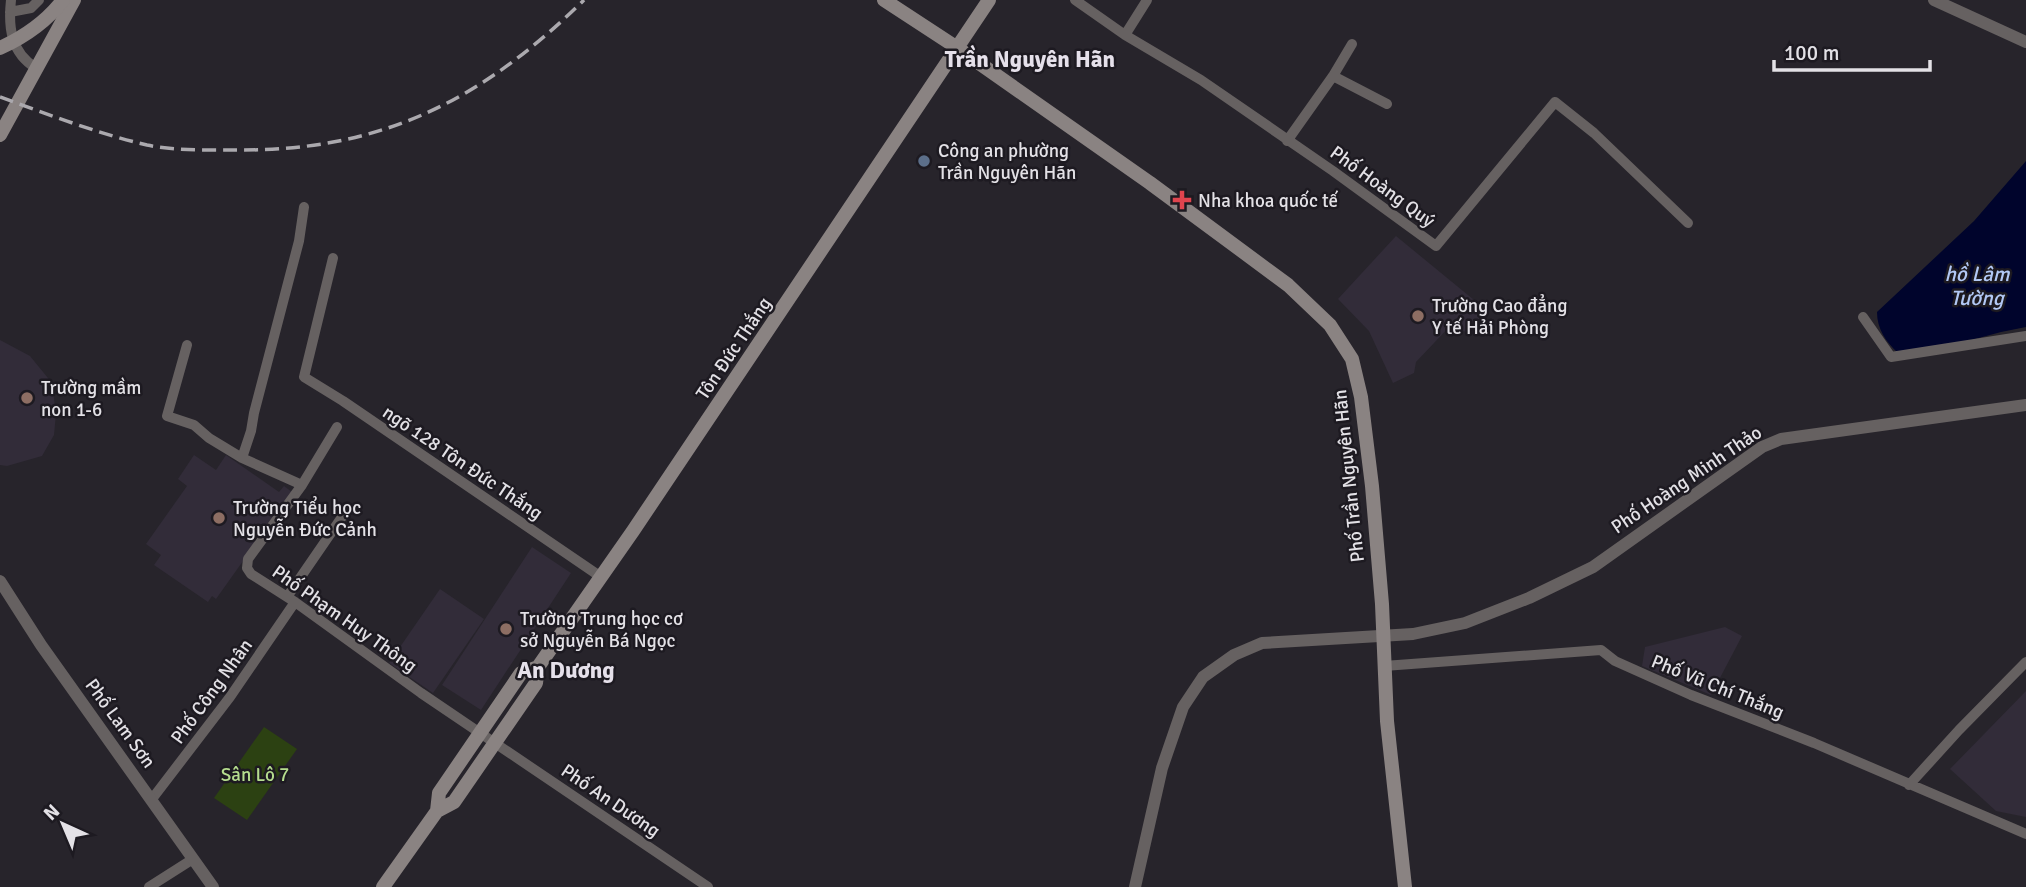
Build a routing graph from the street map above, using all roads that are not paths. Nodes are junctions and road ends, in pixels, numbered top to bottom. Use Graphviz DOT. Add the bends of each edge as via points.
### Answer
graph roads {
  1 [pos="39,0"];
  2 [pos="63,0"];
  3 [pos="74,0"];
  4 [pos="884,0"];
  5 [pos="989,0"];
  6 [pos="1075,0"];
  7 [pos="1147,0"];
  8 [pos="1934,0"];
  9 [pos="10,6"];
  10 [pos="1125,35"];
  11 [pos="2026,43"];
  12 [pos="1352,44"];
  13 [pos="0,48"];
  14 [pos="959,49"];
  15 [pos="36,68"];
  16 [pos="1333,76"];
  17 [pos="1387,104"];
  18 [pos="0,135"];
  19 [pos="1287,141"];
  20 [pos="304,207"];
  21 [pos="1688,223"];
  22 [pos="333,258"];
  23 [pos="1863,317"];
  24 [pos="2026,336"];
  25 [pos="187,345"];
  26 [pos="2026,405"];
  27 [pos="337,427"];
  28 [pos="242,457"];
  29 [pos="302,485"];
  30 [pos="344,514"];
  31 [pos="601,577"];
  32 [pos="0,581"];
  33 [pos="291,600"];
  34 [pos="1384,637"];
  35 [pos="2026,662"];
  36 [pos="1384,666"];
  37 [pos="538,667"];
  38 [pos="480,732"];
  39 [pos="494,743"];
  40 [pos="1909,785"];
  41 [pos="152,799"];
  42 [pos="438,811"];
  43 [pos="2026,834"];
  44 [pos="193,859"];
  45 [pos="149,887"];
  46 [pos="213,887"];
  47 [pos="383,887"];
  48 [pos="708,887"];
  49 [pos="1135,887"];
  50 [pos="1405,887"];
  1 -- 9 [label="street" via="31,8"];
  2 -- 13 [label="main road, bridge" via="19,39"];
  3 -- 15 [label="main road"];
  4 -- 14 [label="main road, Phố Trần Nguyên Hãn"];
  5 -- 14 [label="main road, Tôn Đức Thắng"];
  6 -- 10 [label="street, Phố Hoàng Quý"];
  7 -- 10 [label="street"];
  8 -- 11 [label="street"];
  9 -- 15 [label="street" via="12,34 22,59"];
  10 -- 19 [label="street, Phố Hoàng Quý" via="1201,80"];
  12 -- 16 [label="street"];
  14 -- 31 [label="main road, Tôn Đức Thắng"];
  14 -- 34 [label="main road, Phố Trần Nguyên Hãn" via="1288,285 1330,325 1352,359 1361,397"];
  15 -- 18 [label="main road"];
  16 -- 17 [label="street"];
  16 -- 19 [label="street"];
  19 -- 21 [label="street, Phố Hoàng Quý" via="1436,246 1555,102"];
  20 -- 28 [label="street"];
  22 -- 31 [label="street, ngõ 128 Tôn Đức Thắng" via="304,377"];
  23 -- 24 [label="street" via="1891,358"];
  25 -- 28 [label="street" via="167,416 194,425"];
  26 -- 34 [label="street, Phố Hoàng Minh Thảo" via="1781,439 1762,447 1593,567 1465,623"];
  27 -- 29 [label="street, Phố Phạm Huy Thông"];
  28 -- 29 [label="street"];
  29 -- 33 [label="street, Phố Phạm Huy Thông" via="248,559 247,568"];
  30 -- 33 [label="street, Phố Công Nhân"];
  31 -- 37 [label="main road, Tôn Đức Thắng"];
  32 -- 41 [label="street, Phố Lam Sơn"];
  33 -- 38 [label="street, Phố Phạm Huy Thông"];
  33 -- 41 [label="street, Phố Công Nhân" via="230,697"];
  34 -- 36 [label="main road, Phố Trần Nguyên Hãn"];
  34 -- 49 [label="street, Phố Hoàng Minh Thảo" via="1262,642 1203,677 1183,706 1161,768"];
  35 -- 40 [label="street"];
  36 -- 40 [label="street, Phố Vũ Chí Thắng" via="1601,650 1615,661 1691,695"];
  36 -- 50 [label="main road, Phố Trần Nguyên Hãn"];
  37 -- 38 [label="main road, Tôn Đức Thắng" via="521,673"];
  37 -- 39 [label="main road, Tôn Đức Thắng" via="536,683"];
  38 -- 39 [label="street, Phố Phạm Huy Thông"];
  38 -- 42 [label="main road, Tôn Đức Thắng" via="439,793"];
  39 -- 42 [label="main road, Tôn Đức Thắng" via="454,802"];
  39 -- 48 [label="street, Phố An Dương"];
  40 -- 43 [label="street, Phố Vũ Chí Thắng"];
  41 -- 44 [label="street, Phố Lam Sơn"];
  42 -- 47 [label="main road, Tôn Đức Thắng"];
  44 -- 45 [label="street"];
  44 -- 46 [label="street, Phố Lam Sơn"];
}
